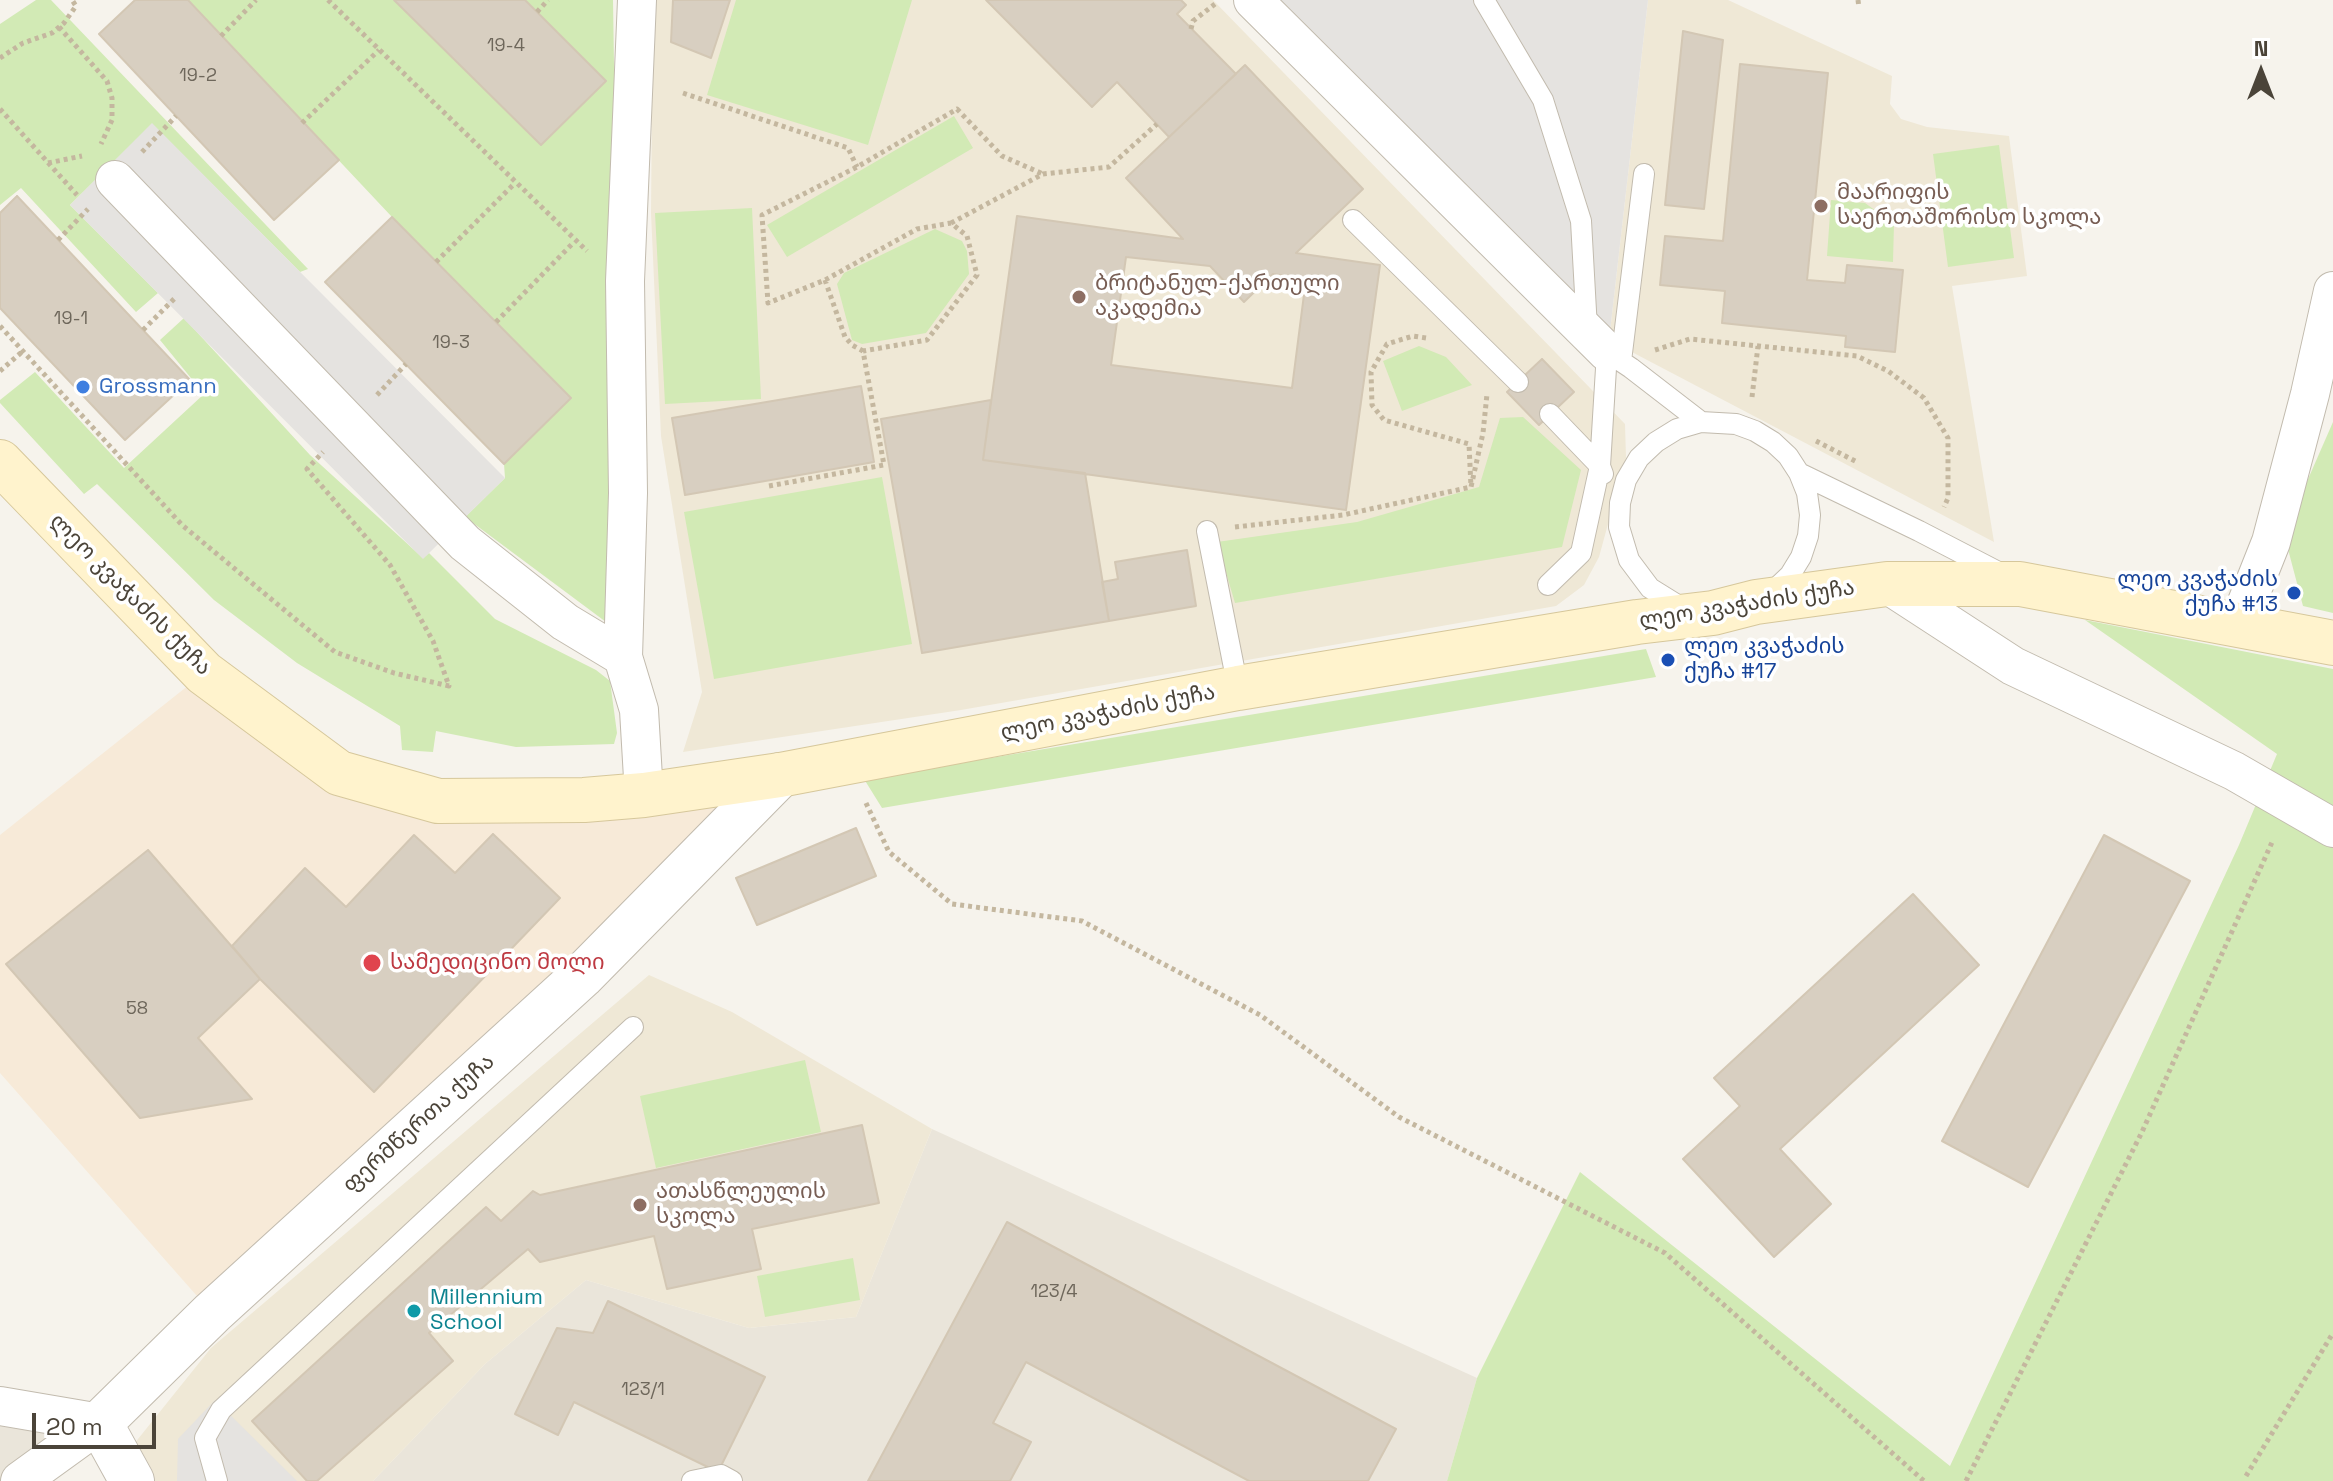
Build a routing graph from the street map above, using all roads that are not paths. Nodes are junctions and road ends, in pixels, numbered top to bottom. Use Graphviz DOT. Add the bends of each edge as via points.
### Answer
graph roads {
  1 [pos="637,0"];
  2 [pos="1253,0"];
  3 [pos="1484,0"];
  4 [pos="1644,174"];
  5 [pos="115,180"];
  6 [pos="1353,220"];
  7 [pos="2333,291"];
  8 [pos="1605,349"];
  9 [pos="1518,382"];
  10 [pos="1550,414"];
  11 [pos="1701,422"];
  12 [pos="0,462"];
  13 [pos="1600,466"];
  14 [pos="1799,473"];
  15 [pos="1619,527"];
  16 [pos="1207,531"];
  17 [pos="1887,584"];
  18 [pos="2020,584"];
  19 [pos="1548,585"];
  20 [pos="1756,602"];
  21 [pos="1713,613"];
  22 [pos="2238,625"];
  23 [pos="2333,643"];
  24 [pos="623,657"];
  25 [pos="1238,688"];
  26 [pos="780,775"];
  27 [pos="644,795"];
  28 [pos="2333,828"];
  29 [pos="633,1027"];
  30 [pos="0,1406"];
  31 [pos="100,1423"];
  32 [pos="20,1481"];
  33 [pos="132,1481"];
  34 [pos="217,1481"];
  35 [pos="692,1481"];
  36 [pos="732,1481"];
  1 -- 24 [label="street" via="625,281 628,493"];
  2 -- 8 [label="street"];
  3 -- 8 [label="lane" via="1543,100 1581,221"];
  4 -- 8 [label="lane"];
  5 -- 24 [label="street" via="465,543 565,622"];
  6 -- 9 [label="lane"];
  7 -- 22 [label="street" via="2271,542"];
  8 -- 11 [label="lane"];
  8 -- 13 [label="lane"];
  10 -- 13 [label="lane"];
  11 -- 14 [label="lane" via="1755,431 1773,442"];
  11 -- 15 [label="lane" via="1677,429 1639,458 1626,480"];
  12 -- 27 [label="main road, ლეო კვაჭაძის ქუჩა" via="204,673 339,773 438,801"];
  13 -- 15 [label="lane"];
  13 -- 19 [label="lane" via="1581,553"];
  14 -- 18 [label="lane"];
  14 -- 20 [label="lane" via="1810,515 1801,557 1774,591"];
  15 -- 21 [label="lane" via="1629,560 1650,588 1679,606"];
  16 -- 25 [label="lane"];
  17 -- 18 [label="main road, ლეო კვაჭაძის ქუჩა"];
  17 -- 20 [label="main road, ლეო კვაჭაძის ქუჩა"];
  17 -- 28 [label="street" via="2013,666 2234,771"];
  18 -- 22 [label="main road, ლეო კვაჭაძის ქუჩა"];
  20 -- 21 [label="main road, ლეო კვაჭაძის ქუჩა"];
  21 -- 25 [label="main road, ლეო კვაჭაძის ქუჩა"];
  22 -- 23 [label="main road, ლეო კვაჭაძის ქუჩა"];
  24 -- 27 [label="street" via="639,710"];
  25 -- 26 [label="main road, ლეო კვაჭაძის ქუჩა"];
  26 -- 27 [label="main road, ლეო კვაჭაძის ქუჩა"];
  26 -- 31 [label="street, ფერმწერთა ქუჩა" via="582,976 212,1313"];
  29 -- 34 [label="lane" via="221,1410 205,1438"];
  30 -- 31 [label="street"];
  31 -- 32 [label="street"];
  31 -- 33 [label="street"];
  35 -- 36 [label="lane" via="721,1475"];
}
